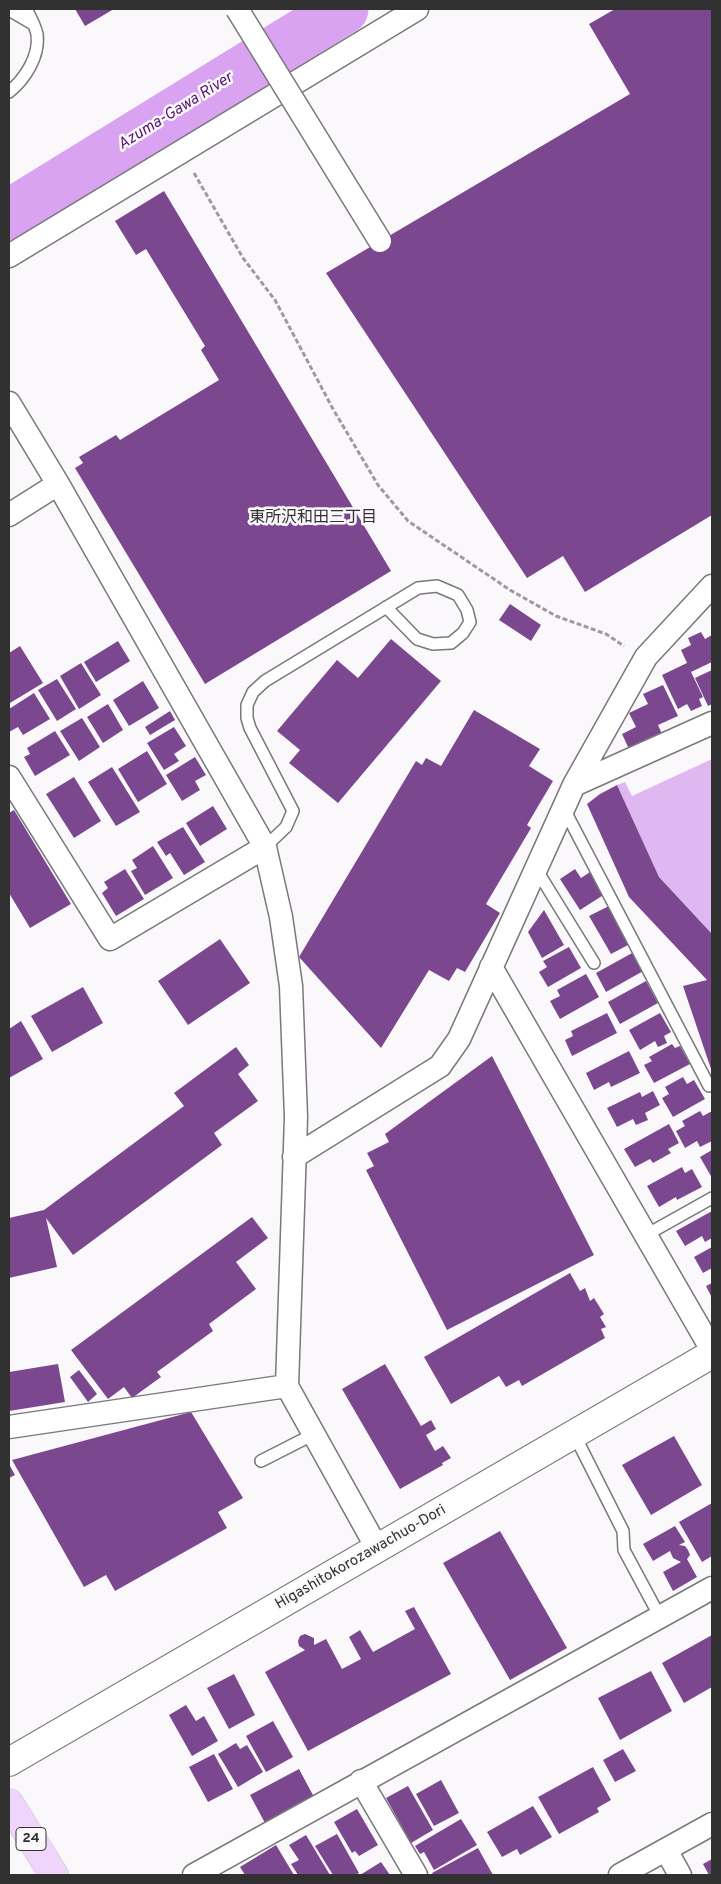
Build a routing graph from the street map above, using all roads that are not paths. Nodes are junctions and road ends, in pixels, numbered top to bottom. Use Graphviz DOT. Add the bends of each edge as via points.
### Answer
graph roads {
  1 [pos="26,9"];
  2 [pos="237,9"];
  3 [pos="417,9"];
  4 [pos="9,10"];
  5 [pos="32,24"];
  6 [pos="9,92"];
  7 [pos="380,242"];
  8 [pos="9,256"];
  9 [pos="9,403"];
  10 [pos="58,484"];
  11 [pos="9,515"];
  12 [pos="712,586"];
  13 [pos="386,607"];
  14 [pos="712,723"];
  15 [pos="11,784"];
  16 [pos="574,785"];
  17 [pos="563,807"];
  18 [pos="265,847"];
  19 [pos="535,868"];
  20 [pos="594,964"];
  21 [pos="491,967"];
  22 [pos="709,1086"];
  23 [pos="294,1157"];
  24 [pos="712,1198"];
  25 [pos="646,1235"];
  26 [pos="712,1352"];
  27 [pos="287,1386"];
  28 [pos="9,1427"];
  29 [pos="314,1434"];
  30 [pos="574,1434"];
  31 [pos="261,1461"];
  32 [pos="377,1548"];
  33 [pos="712,1588"];
  34 [pos="660,1617"];
  35 [pos="9,1762"];
  36 [pos="360,1781"];
  37 [pos="9,1803"];
  38 [pos="712,1824"];
  39 [pos="666,1850"];
  40 [pos="54,1875"];
  41 [pos="194,1875"];
  42 [pos="416,1875"];
  43 [pos="620,1875"];
  44 [pos="680,1875"];
  1 -- 5 [label="lane"];
  2 -- 7 [label="street, bridge"];
  3 -- 8 [label="street"];
  4 -- 5 [label="lane"];
  5 -- 6 [label="lane" via="37,34 30,69"];
  9 -- 10 [label="street"];
  10 -- 11 [label="street"];
  10 -- 18 [label="street"];
  12 -- 16 [label="street" via="642,663"];
  13 -- 13 [label="lane" via="418,588 437,586 458,595 470,622 451,643 433,644 417,639"];
  13 -- 18 [label="lane" via="265,681 253,692 247,705 250,728 293,811 286,827"];
  14 -- 16 [label="street"];
  15 -- 18 [label="street" via="110,939"];
  16 -- 17 [label="street"];
  17 -- 19 [label="street"];
  17 -- 22 [label="lane"];
  18 -- 23 [label="street" via="281,917 290,986 296,1117"];
  19 -- 20 [label="lane"];
  19 -- 21 [label="street"];
  21 -- 23 [label="street" via="459,1039 440,1066"];
  21 -- 25 [label="street"];
  23 -- 27 [label="street"];
  24 -- 25 [label="lane"];
  25 -- 26 [label="street"];
  26 -- 30 [label="street, Higashitokorozawachuo-Dori"];
  27 -- 28 [label="street"];
  27 -- 29 [label="street"];
  29 -- 31 [label="lane"];
  29 -- 32 [label="street"];
  30 -- 32 [label="street, Higashitokorozawachuo-Dori"];
  30 -- 34 [label="lane" via="623,1531 624,1550"];
  32 -- 35 [label="street, Higashitokorozawachuo-Dori"];
  33 -- 34 [label="street"];
  34 -- 36 [label="street"];
  36 -- 41 [label="street"];
  36 -- 42 [label="street"];
  37 -- 40 [label="main road, 24"];
  38 -- 39 [label="street"];
  39 -- 43 [label="street"];
  39 -- 44 [label="street"];
}
